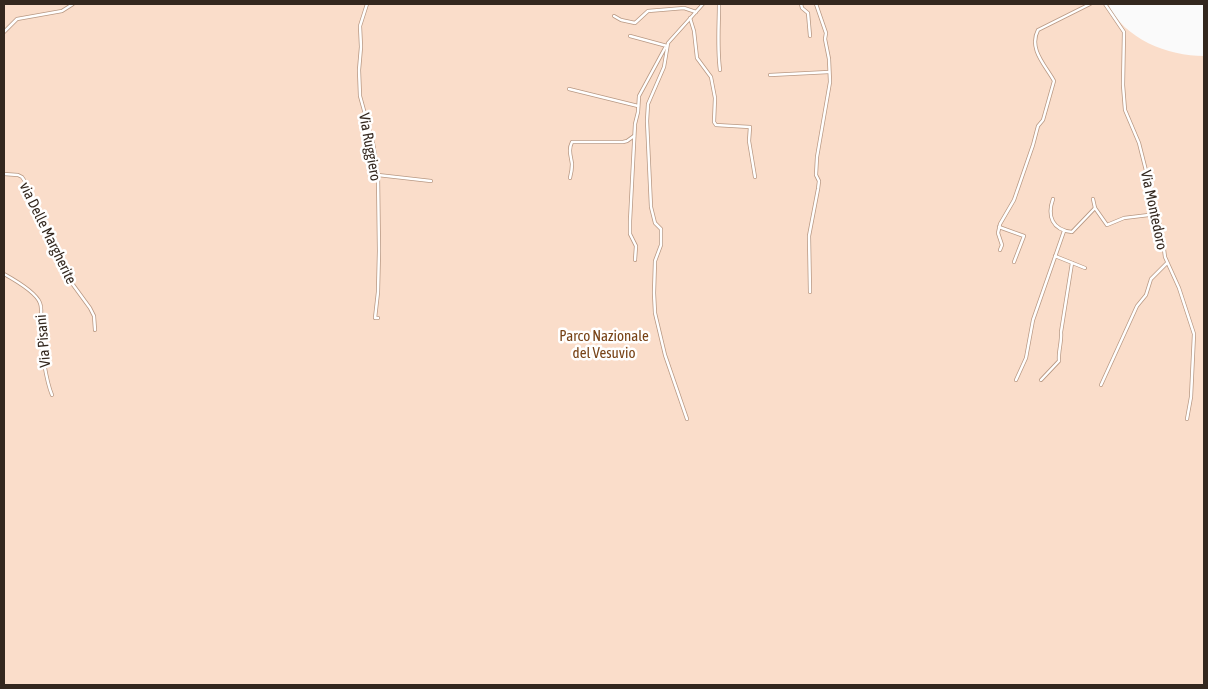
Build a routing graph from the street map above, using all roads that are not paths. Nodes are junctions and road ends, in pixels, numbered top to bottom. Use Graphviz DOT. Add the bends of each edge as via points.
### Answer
graph roads {
  1 [pos="73,4"];
  2 [pos="367,4"];
  3 [pos="703,4"];
  4 [pos="719,4"];
  5 [pos="801,4"];
  6 [pos="816,4"];
  7 [pos="1090,4"];
  8 [pos="1104,4"];
  9 [pos="696,12"];
  10 [pos="614,16"];
  11 [pos="690,18"];
  12 [pos="4,32"];
  13 [pos="630,36"];
  14 [pos="810,36"];
  15 [pos="667,46"];
  16 [pos="720,70"];
  17 [pos="829,72"];
  18 [pos="770,75"];
  19 [pos="569,89"];
  20 [pos="638,106"];
  21 [pos="634,135"];
  22 [pos="4,174"];
  23 [pos="378,175"];
  24 [pos="756,177"];
  25 [pos="570,178"];
  26 [pos="431,181"];
  27 [pos="1093,198"];
  28 [pos="1054,199"];
  29 [pos="1095,208"];
  30 [pos="1157,214"];
  31 [pos="999,227"];
  32 [pos="1064,231"];
  33 [pos="1000,250"];
  34 [pos="1055,256"];
  35 [pos="635,260"];
  36 [pos="1014,262"];
  37 [pos="1072,263"];
  38 [pos="1167,263"];
  39 [pos="1085,268"];
  40 [pos="4,274"];
  41 [pos="810,292"];
  42 [pos="378,318"];
  43 [pos="96,330"];
  44 [pos="1016,380"];
  45 [pos="1041,380"];
  46 [pos="1101,384"];
  47 [pos="52,395"];
  48 [pos="687,419"];
  49 [pos="1187,419"];
  1 -- 12 [label="street" via="62,11 17,19"];
  2 -- 23 [label="street, Via Ruggiero" via="360,26 360,96"];
  3 -- 9 [label="street"];
  4 -- 16 [label="street" via="717,46"];
  5 -- 14 [label="street" via="808,13"];
  6 -- 17 [label="street" via="826,33"];
  7 -- 31 [label="street" via="1038,30 1036,34 1037,54 1054,81 1053,90 1014,200"];
  8 -- 30 [label="street, Via Montedoro" via="1124,32 1125,110 1139,143"];
  9 -- 10 [label="street" via="684,8 648,11 635,23"];
  9 -- 11 [label="street"];
  11 -- 15 [label="street"];
  11 -- 24 [label="street" via="696,56 711,77 715,98 714,122 716,126 750,127 749,141"];
  13 -- 15 [label="street"];
  15 -- 20 [label="street" via="643,87"];
  15 -- 48 [label="street" via="664,67 648,104 647,121 651,207 655,223 662,232 655,261 655,313 665,355"];
  17 -- 18 [label="street"];
  17 -- 41 [label="street" via="827,107 817,157 819,181 809,236"];
  19 -- 20 [label="street"];
  20 -- 21 [label="street"];
  21 -- 25 [label="street" via="623,142 572,142"];
  21 -- 35 [label="street" via="630,234 636,246"];
  22 -- 43 [label="street, via Delle Margherite" via="18,175 26,183 54,250 94,316"];
  23 -- 26 [label="street"];
  23 -- 42 [label="street, Via Ruggiero" via="375,318"];
  27 -- 29 [label="street"];
  28 -- 32 [label="street" via="1051,216 1056,226"];
  29 -- 30 [label="street" via="1107,225 1124,218"];
  29 -- 32 [label="street" via="1072,232"];
  30 -- 38 [label="street, Via Montedoro"];
  31 -- 33 [label="street"];
  31 -- 36 [label="street" via="1024,236"];
  32 -- 34 [label="street"];
  34 -- 37 [label="street"];
  34 -- 44 [label="street"];
  37 -- 39 [label="street"];
  37 -- 45 [label="street" via="1058,355 1060,361"];
  38 -- 46 [label="street" via="1151,279"];
  38 -- 49 [label="street, Via Montedoro" via="1194,334"];
  40 -- 47 [label="street, Via Pisani" via="40,303 40,333"];
}
